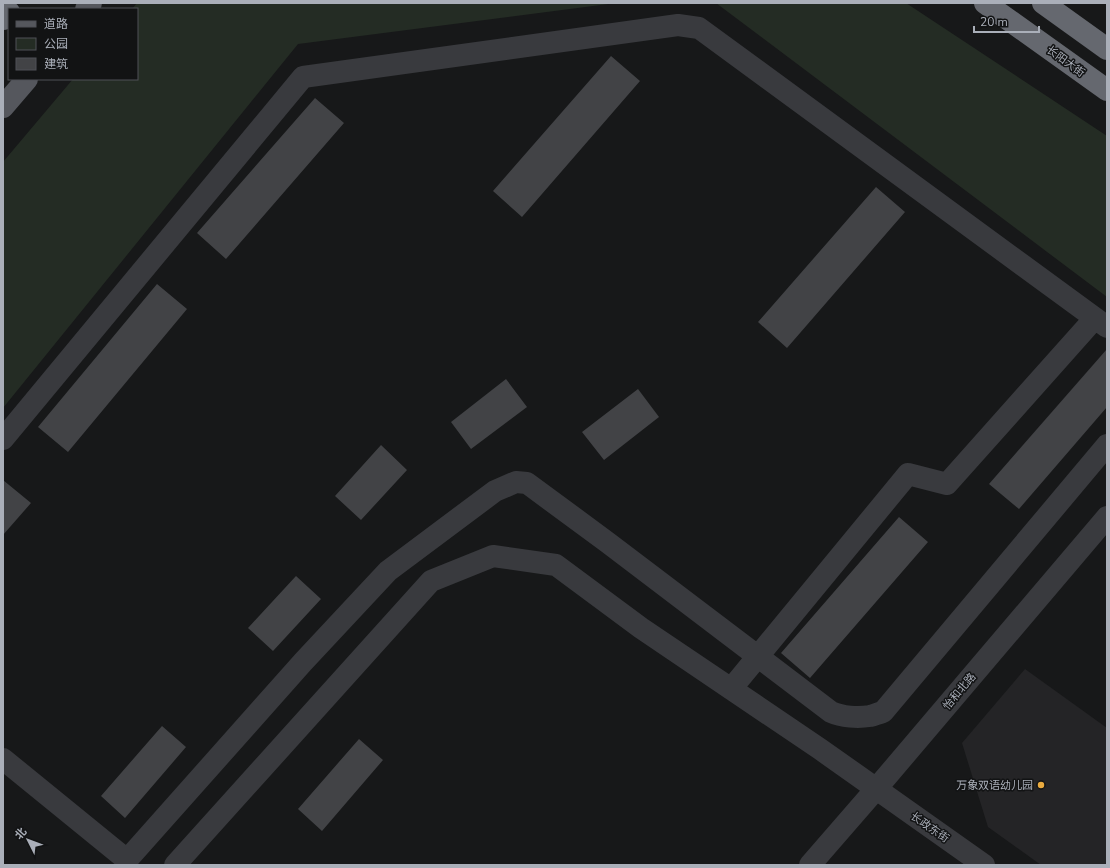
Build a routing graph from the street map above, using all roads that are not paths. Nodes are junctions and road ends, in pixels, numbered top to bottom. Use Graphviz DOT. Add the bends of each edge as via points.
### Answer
graph roads {
  1 [pos="985,3"];
  2 [pos="1043,3"];
  3 [pos="1107,49"];
  4 [pos="26,80"];
  5 [pos="1107,90"];
  6 [pos="3,107"];
  7 [pos="1101,323"];
  8 [pos="3,439"];
  9 [pos="1107,445"];
  10 [pos="1107,517"];
  11 [pos="758,656"];
  12 [pos="731,689"];
  13 [pos="3,759"];
  14 [pos="876,789"];
  15 [pos="175,865"];
  16 [pos="810,865"];
  17 [pos="984,865"];
  1 -- 5 [label="highway, 长阳大街"];
  2 -- 3 [label="highway"];
  4 -- 6 [label="main road"];
  7 -- 8 [label="street" via="699,28 678,25 302,77"];
  7 -- 11 [label="street" via="947,484 908,474"];
  9 -- 11 [label="street" via="883,712 870,716 847,716 831,712"];
  10 -- 14 [label="street, 怡和北路"];
  11 -- 12 [label="street"];
  11 -- 13 [label="street" via="527,483 516,482 495,491 388,571 303,662 127,860"];
  12 -- 14 [label="street, 长政东街"];
  12 -- 15 [label="street, 长政东街" via="641,628 556,565 493,556 431,581"];
  14 -- 16 [label="street, 怡和北路"];
  14 -- 17 [label="street, 长政东街"];
}
